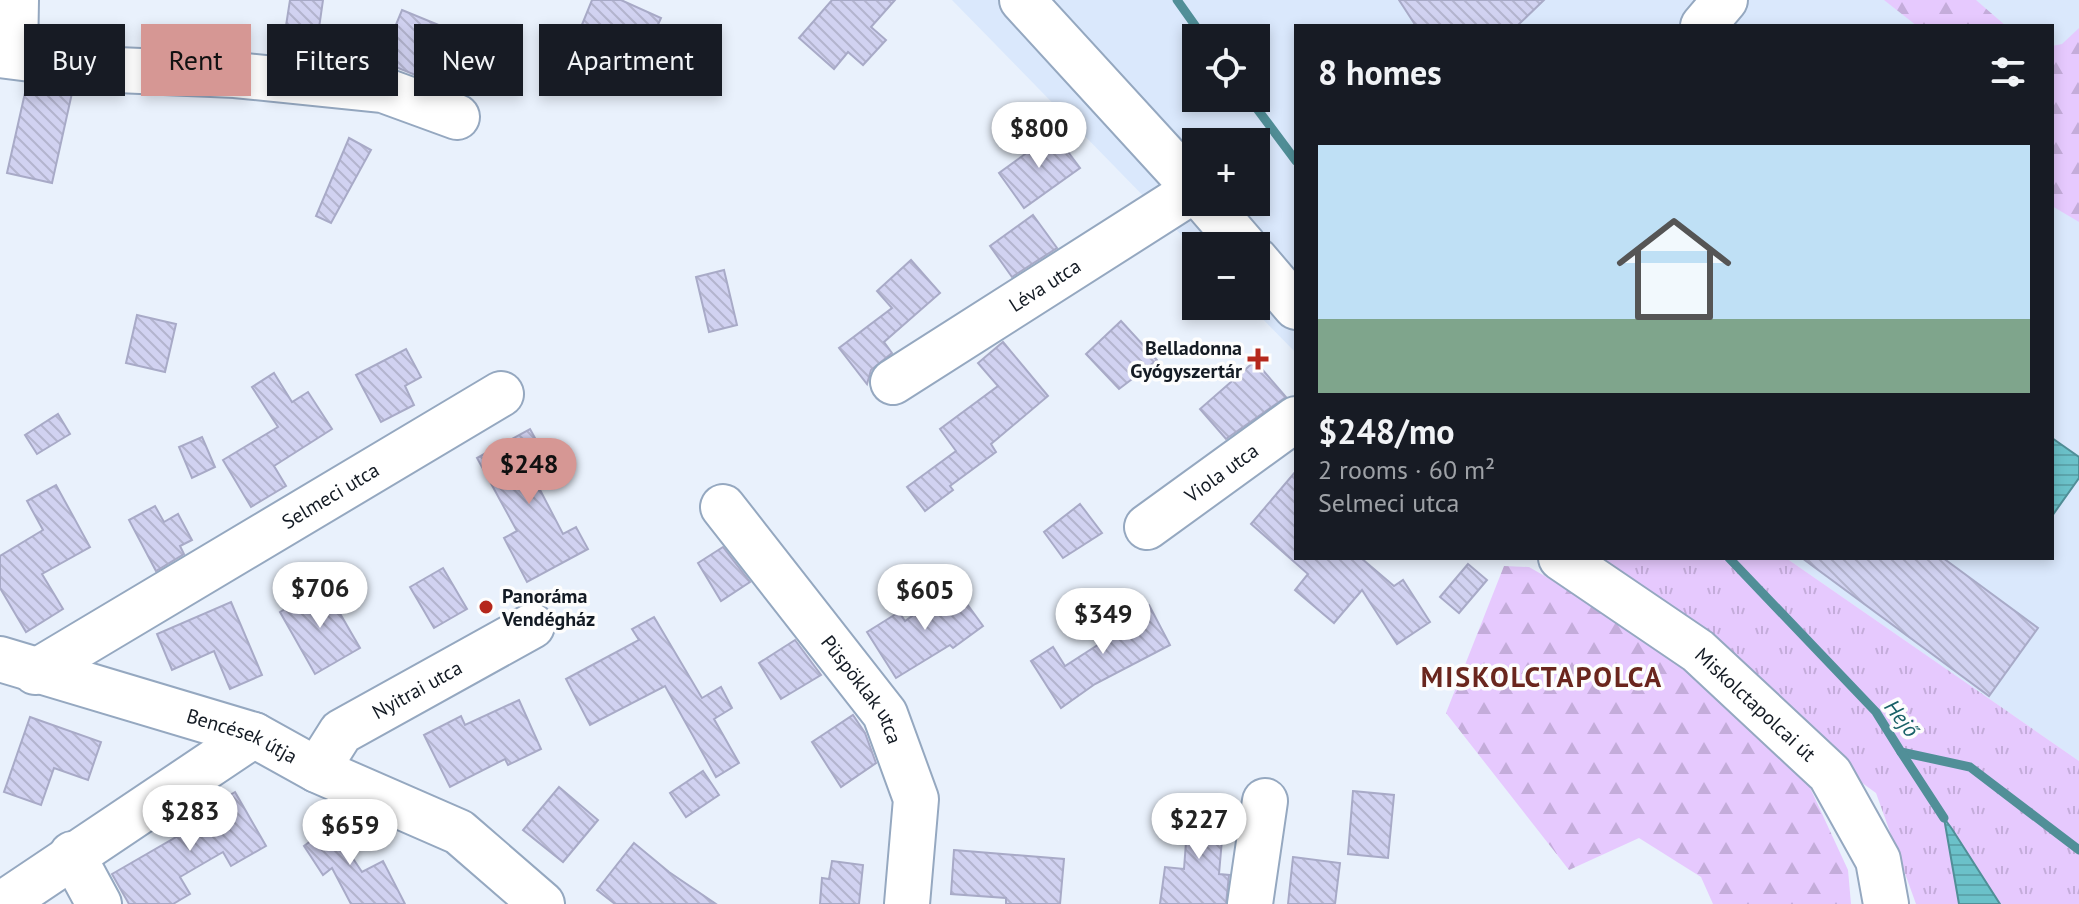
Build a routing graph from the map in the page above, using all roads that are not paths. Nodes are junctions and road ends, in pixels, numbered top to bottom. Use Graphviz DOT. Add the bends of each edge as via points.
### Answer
graph roads {
  1 [pos="16,0"];
  2 [pos="1022,0"];
  3 [pos="1725,0"];
  4 [pos="1705,24"];
  5 [pos="8,55"];
  6 [pos="457,117"];
  7 [pos="1182,175"];
  8 [pos="1182,199"];
  9 [pos="1218,216"];
  10 [pos="1232,232"];
  11 [pos="1270,276"];
  12 [pos="1294,305"];
  13 [pos="893,382"];
  14 [pos="501,394"];
  15 [pos="1294,420"];
  16 [pos="723,507"];
  17 [pos="1147,527"];
  18 [pos="1564,560"];
  19 [pos="532,626"];
  20 [pos="17,665"];
  21 [pos="254,735"];
  22 [pos="317,770"];
  23 [pos="1265,801"];
  24 [pos="72,854"];
  25 [pos="2,904"];
  26 [pos="99,904"];
  27 [pos="542,904"];
  28 [pos="907,904"];
  29 [pos="1250,904"];
  30 [pos="1886,904"];
  1 -- 5 [label="street"];
  2 -- 7 [label="street"];
  3 -- 4 [label="street"];
  5 -- 6 [label="street" via="117,70 383,90"];
  8 -- 13 [label="street, Léva utca"];
  9 -- 10 [label="street"];
  11 -- 12 [label="street"];
  14 -- 20 [label="street, Selmeci utca"];
  15 -- 17 [label="street, Viola utca"];
  16 -- 28 [label="street, Püspöklak utca" via="885,714 916,799"];
  18 -- 30 [label="street, Miskolctapolcai út" via="1698,651 1830,774 1878,860"];
  19 -- 22 [label="street, Nyitrai utca" via="341,732"];
  20 -- 21 [label="street, Bencések útja"];
  21 -- 22 [label="street, Bencések útja"];
  21 -- 24 [label="street"];
  22 -- 27 [label="street, Bencések útja" via="459,832"];
  23 -- 29 [label="street"];
  24 -- 25 [label="street"];
  24 -- 26 [label="street"];
}
